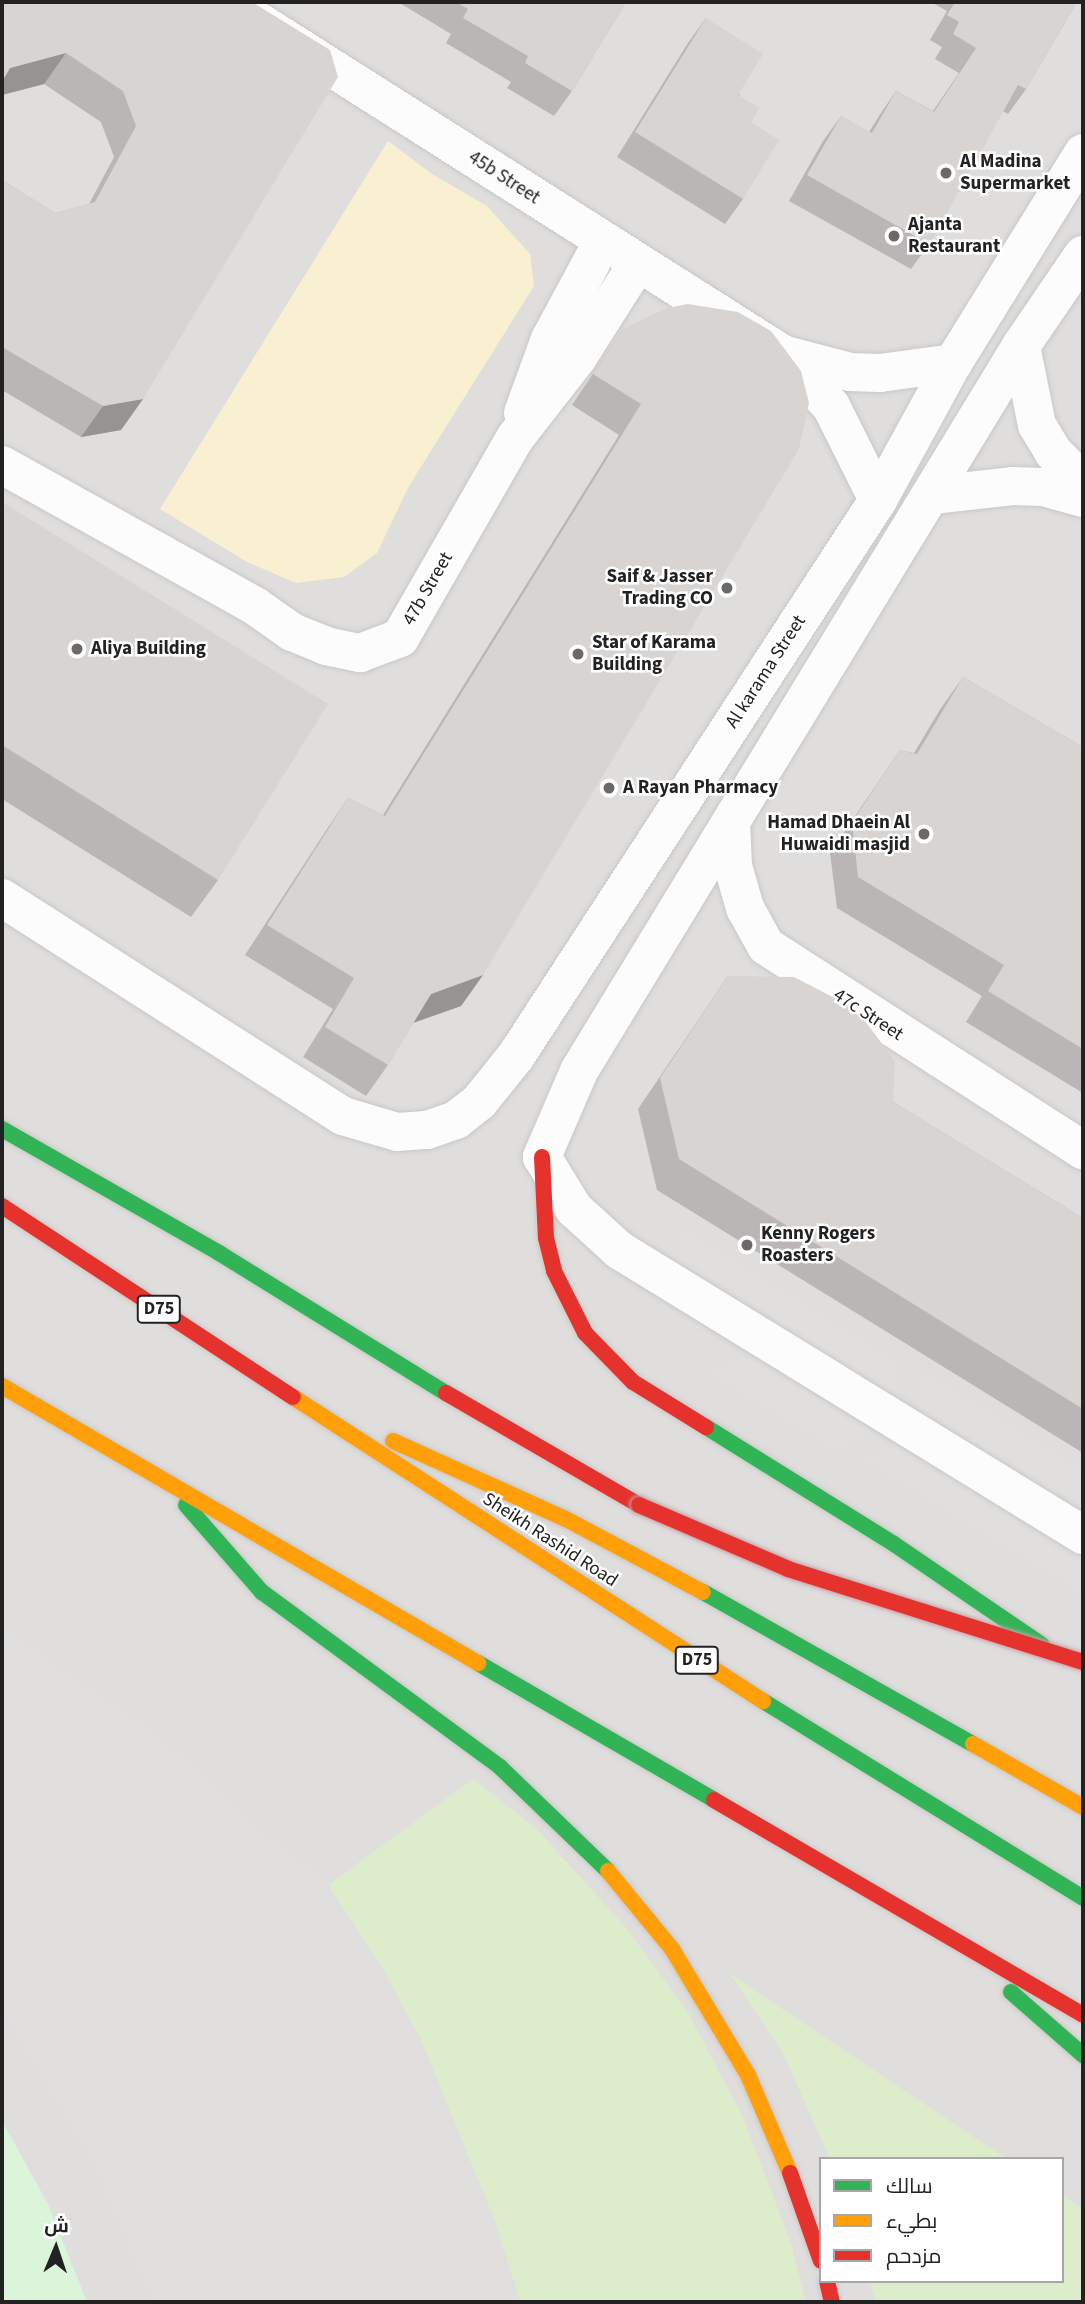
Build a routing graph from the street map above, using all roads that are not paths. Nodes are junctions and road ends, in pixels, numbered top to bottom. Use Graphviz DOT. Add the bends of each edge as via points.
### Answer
graph roads {
  1 [pos="228,2"];
  2 [pos="1083,153"];
  3 [pos="603,241"];
  4 [pos="1083,255"];
  5 [pos="637,264"];
  6 [pos="1021,346"];
  7 [pos="781,354"];
  8 [pos="953,363"];
  9 [pos="515,438"];
  10 [pos="2,465"];
  11 [pos="1083,482"];
  12 [pos="932,495"];
  13 [pos="1083,498"];
  14 [pos="878,500"];
  15 [pos="731,822"];
  16 [pos="2,898"];
  17 [pos="2,1129"];
  18 [pos="1083,1150"];
  19 [pos="542,1157"];
  20 [pos="2,1206"];
  21 [pos="2,1386"];
  22 [pos="317,1412"];
  23 [pos="177,1492"];
  24 [pos="1083,1535"];
  25 [pos="1083,1662"];
  26 [pos="1083,1675"];
  27 [pos="1083,1807"];
  28 [pos="1083,1898"];
  29 [pos="954,1938"];
  30 [pos="1083,2015"];
  31 [pos="1083,2055"];
  32 [pos="819,2255"];
  33 [pos="827,2283"];
  34 [pos="832,2302"];
  1 -- 3 [label="street, 45b Street"];
  2 -- 8 [label="street, Al karama Street"];
  3 -- 5 [label="street, 45b Street"];
  3 -- 9 [label="street, 47b Street" via="550,339"];
  4 -- 6 [label="street"];
  5 -- 7 [label="street, 45b Street"];
  5 -- 9 [label="street, 47b Street" via="578,357"];
  6 -- 11 [label="street" via="1037,425 1053,452"];
  6 -- 12 [label="street"];
  7 -- 8 [label="street, 45b Street" via="850,372 900,372"];
  7 -- 14 [label="street, 45b Street" via="831,405"];
  8 -- 14 [label="street, Al karama Street"];
  9 -- 10 [label="street, 47b Street" via="400,638 360,653 292,632 255,606"];
  12 -- 13 [label="street" via="1013,486 1043,487"];
  12 -- 15 [label="street"];
  14 -- 16 [label="street, Al karama Street" via="516,1056 456,1121 427,1130 397,1132 343,1116"];
  15 -- 18 [label="street, 47c Street" via="733,866 745,908 766,946"];
  15 -- 19 [label="street" via="579,1071"];
  17 -- 25 [label="highway, bridge" via="219,1253 509,1432 639,1505 788,1569"];
  19 -- 24 [label="street" via="574,1209 619,1250"];
  19 -- 26 [label="highway" via="545,1238 554,1271 584,1333 607,1359 633,1382 894,1544"];
  20 -- 22 [label="highway, Sheikh Rashid Road / D75"];
  21 -- 23 [label="highway"];
  22 -- 27 [label="highway" via="484,1480 566,1520 784,1634"];
  22 -- 28 [label="highway, Sheikh Rashid Road / D75" via="657,1635"];
  23 -- 29 [label="highway"];
  23 -- 32 [label="highway" via="209,1536 262,1592 500,1767 567,1827 622,1886 672,1949 748,2075 779,2141"];
  29 -- 30 [label="highway"];
  29 -- 31 [label="highway"];
  33 -- 34 [label="highway"];
}
